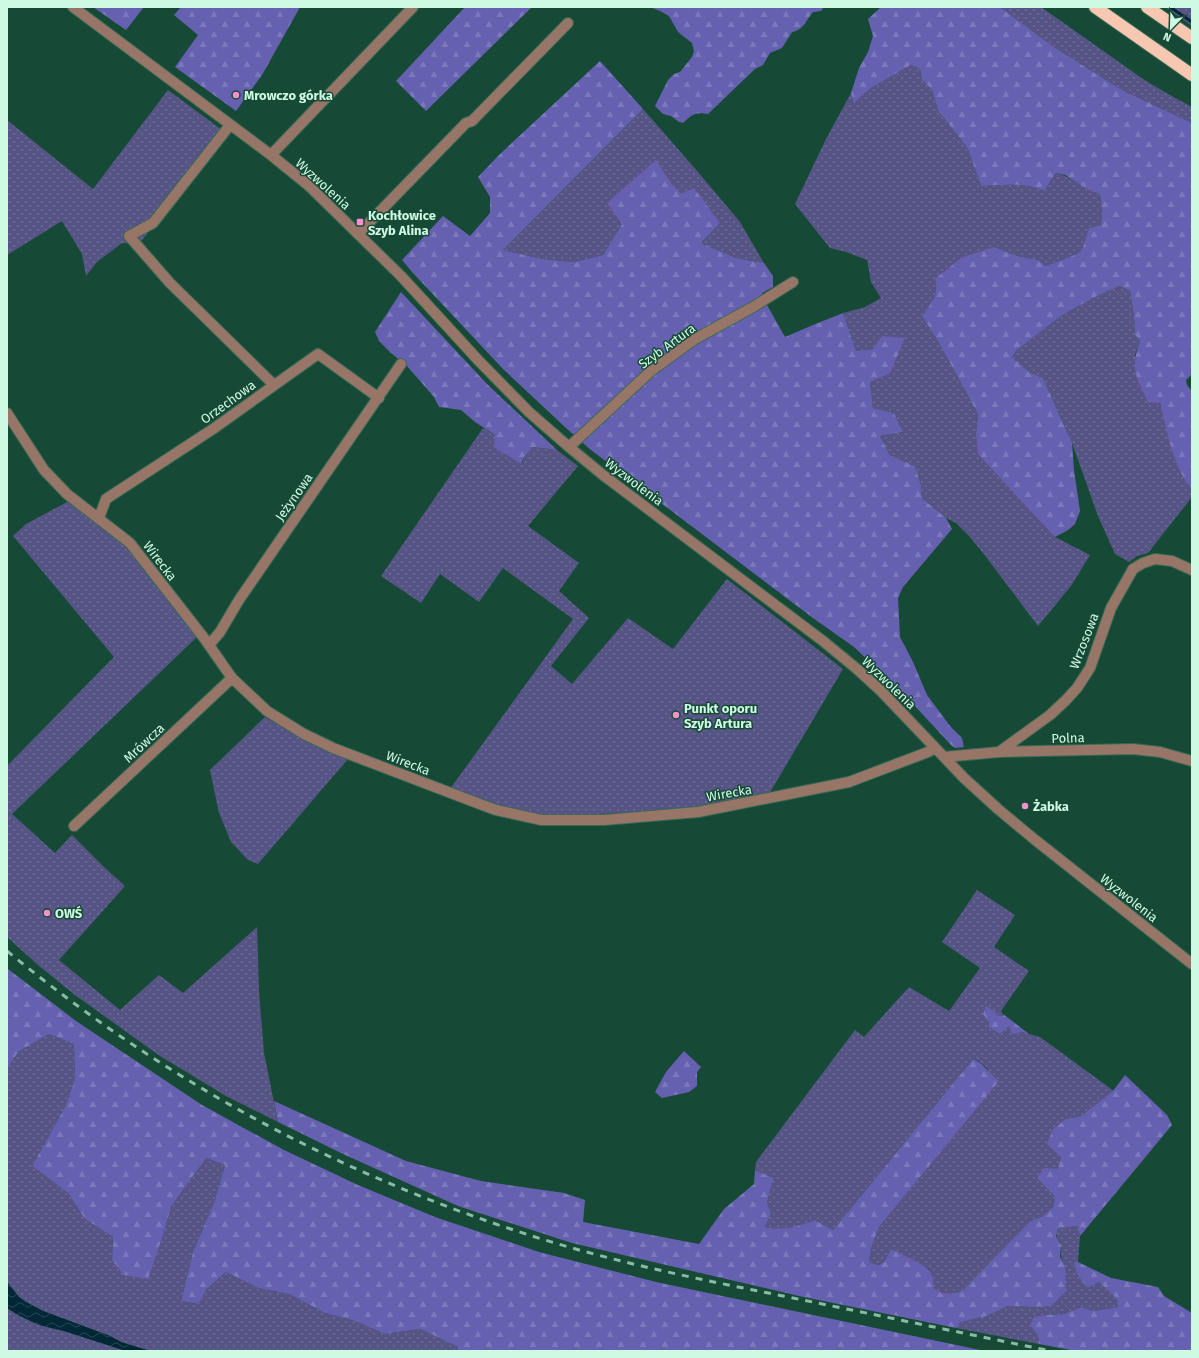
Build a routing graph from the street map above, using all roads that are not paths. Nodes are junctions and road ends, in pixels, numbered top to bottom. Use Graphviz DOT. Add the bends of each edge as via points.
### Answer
graph roads {
  1 [pos="73,7"];
  2 [pos="413,7"];
  3 [pos="1094,7"];
  4 [pos="1147,7"];
  5 [pos="568,23"];
  6 [pos="1192,38"];
  7 [pos="1192,74"];
  8 [pos="230,125"];
  9 [pos="271,155"];
  10 [pos="358,234"];
  11 [pos="793,282"];
  12 [pos="401,364"];
  13 [pos="274,385"];
  14 [pos="379,398"];
  15 [pos="7,413"];
  16 [pos="569,447"];
  17 [pos="99,518"];
  18 [pos="1192,570"];
  19 [pos="209,645"];
  20 [pos="232,678"];
  21 [pos="935,748"];
  22 [pos="999,752"];
  23 [pos="944,757"];
  24 [pos="1192,761"];
  25 [pos="74,826"];
  26 [pos="1192,964"];
  1 -- 8 [label="street, Wyzwolenia"];
  2 -- 9 [label="street"];
  3 -- 7 [label="highway"];
  4 -- 6 [label="highway"];
  5 -- 10 [label="street"];
  8 -- 9 [label="street, Wyzwolenia"];
  8 -- 13 [label="street" via="153,223 129,236 170,283"];
  9 -- 10 [label="street, Wyzwolenia" via="308,185"];
  10 -- 16 [label="street, Wyzwolenia" via="529,412"];
  11 -- 16 [label="street, Szyb Artura" via="696,339 651,371"];
  12 -- 14 [label="street, Jeżynowa"];
  13 -- 14 [label="street, Orzechowa" via="318,354"];
  13 -- 17 [label="street, Orzechowa" via="213,429 106,499"];
  14 -- 19 [label="street, Jeżynowa"];
  15 -- 17 [label="street, Wirecka" via="44,470 66,494"];
  16 -- 21 [label="street, Wyzwolenia" via="857,668"];
  17 -- 19 [label="street, Wirecka" via="130,543"];
  18 -- 22 [label="street, Wrzosowa" via="1172,561 1155,559 1133,569 1110,608 1090,668 1077,688 1050,715"];
  19 -- 20 [label="street, Wirecka"];
  20 -- 21 [label="street, Wirecka" via="266,711 333,748 477,804 541,820 604,820 698,812 732,806 849,782"];
  20 -- 25 [label="street, Mrówcza"];
  21 -- 23 [label="street, Wyzwolenia"];
  22 -- 23 [label="street, Polna"];
  22 -- 24 [label="street, Polna" via="1133,749 1160,752"];
  23 -- 26 [label="street, Wyzwolenia" via="1034,839"];
}
